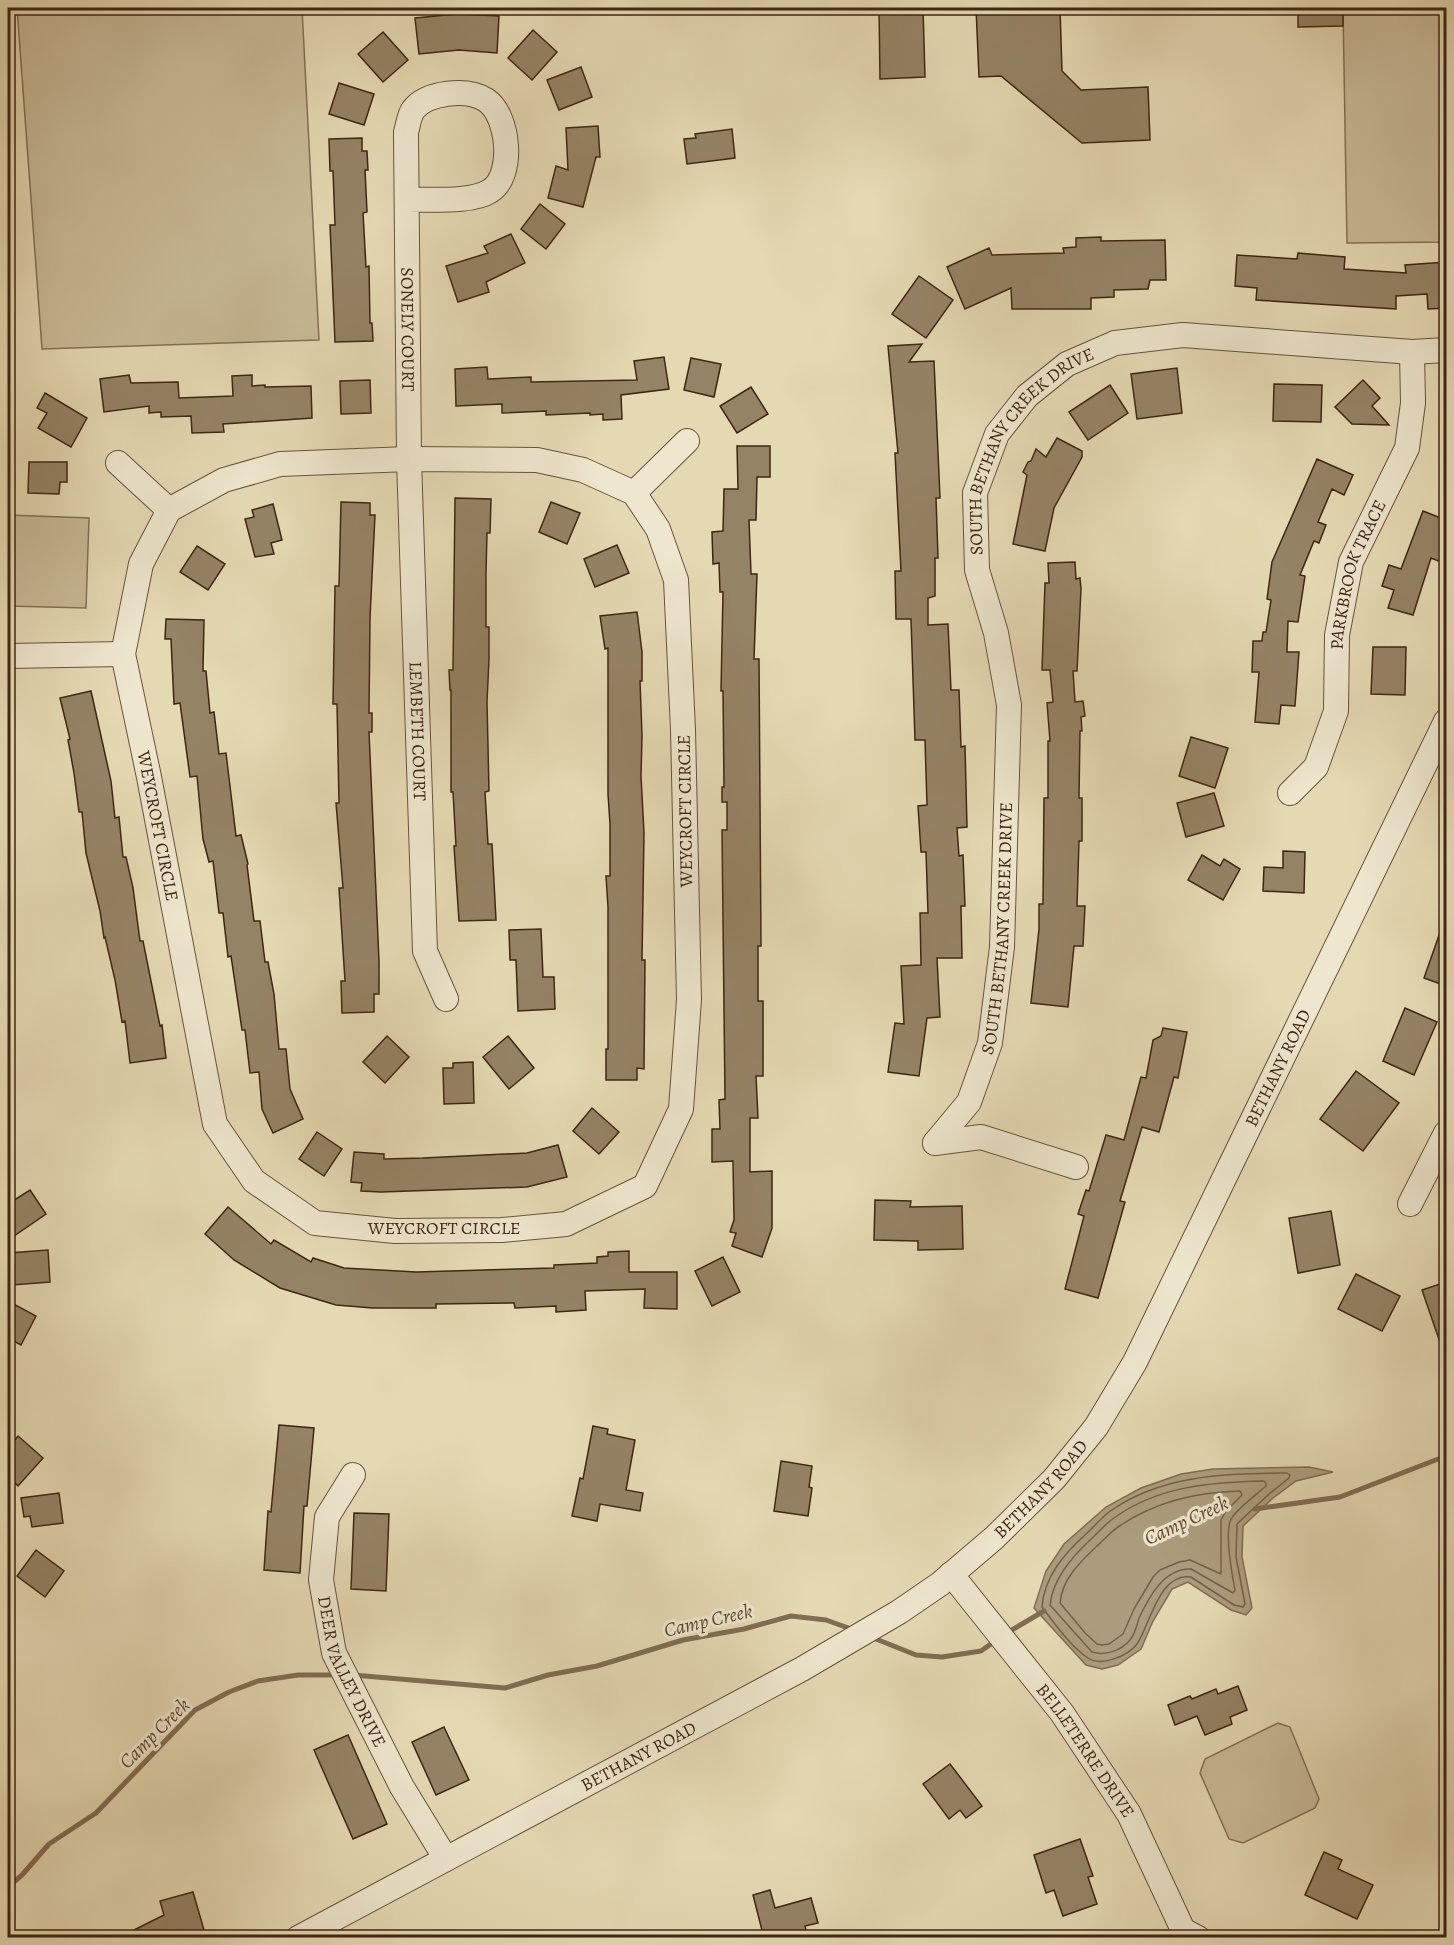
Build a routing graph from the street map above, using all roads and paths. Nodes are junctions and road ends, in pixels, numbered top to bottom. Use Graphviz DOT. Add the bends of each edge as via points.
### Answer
graph roads {
  1 [pos="408,200"];
  2 [pos="1446,350"];
  3 [pos="1412,352"];
  4 [pos="687,441"];
  5 [pos="409,459"];
  6 [pos="118,463"];
  7 [pos="634,493"];
  8 [pos="169,510"];
  9 [pos="123,654"];
  10 [pos="8,656"];
  11 [pos="1446,721"];
  12 [pos="1290,793"];
  13 [pos="446,999"];
  14 [pos="1446,1133"];
  15 [pos="1076,1167"];
  16 [pos="1410,1204"];
  17 [pos="353,1475"];
  18 [pos="951,1574"];
  19 [pos="446,1859"];
  20 [pos="1185,1935"];
  21 [pos="298,1938"];
  1 -- 1 [label="street, SONELY COURT" via="406,132 413,110 435,95 461,93 486,100 500,117 506,144 504,172 492,190 478,197"];
  1 -- 5 [label="street, SONELY COURT"];
  2 -- 3 [label="street, SOUTH BETHANY CREEK DRIVE"];
  3 -- 12 [label="street, PARKBROOK TRACE" via="1413,403 1407,448 1351,562 1337,635 1336,711 1316,767"];
  3 -- 15 [label="street, SOUTH BETHANY CREEK DRIVE" via="1183,335 1115,343 1067,364 1027,396 997,434 975,493 977,570 996,633 1009,705 1002,947 990,1043 969,1102 935,1143 981,1137"];
  4 -- 7 [label="street"];
  5 -- 7 [label="street" via="537,460 583,470"];
  5 -- 8 [label="street" via="280,464 224,480"];
  5 -- 13 [label="street, LEMBETH COURT" via="425,951"];
  6 -- 8 [label="street"];
  7 -- 9 [label="street, WEYCROFT CIRCLE" via="658,529 676,580 689,1000 681,1109 645,1186 566,1224 502,1230 395,1232 315,1223 254,1181 215,1124"];
  8 -- 9 [label="street, WEYCROFT CIRCLE" via="141,564"];
  9 -- 10 [label="street"];
  11 -- 18 [label="street, BETHANY ROAD" via="1135,1362 1096,1427 1054,1479"];
  14 -- 16 [label="street"];
  17 -- 19 [label="street, DEER VALLEY DRIVE" via="327,1517 321,1580 334,1653 402,1787"];
  18 -- 19 [label="street, BETHANY ROAD" via="899,1612 802,1669"];
  18 -- 20 [label="street, BELLETERRE DRIVE" via="1062,1713 1129,1814"];
  19 -- 21 [label="street, BETHANY ROAD"];
}
